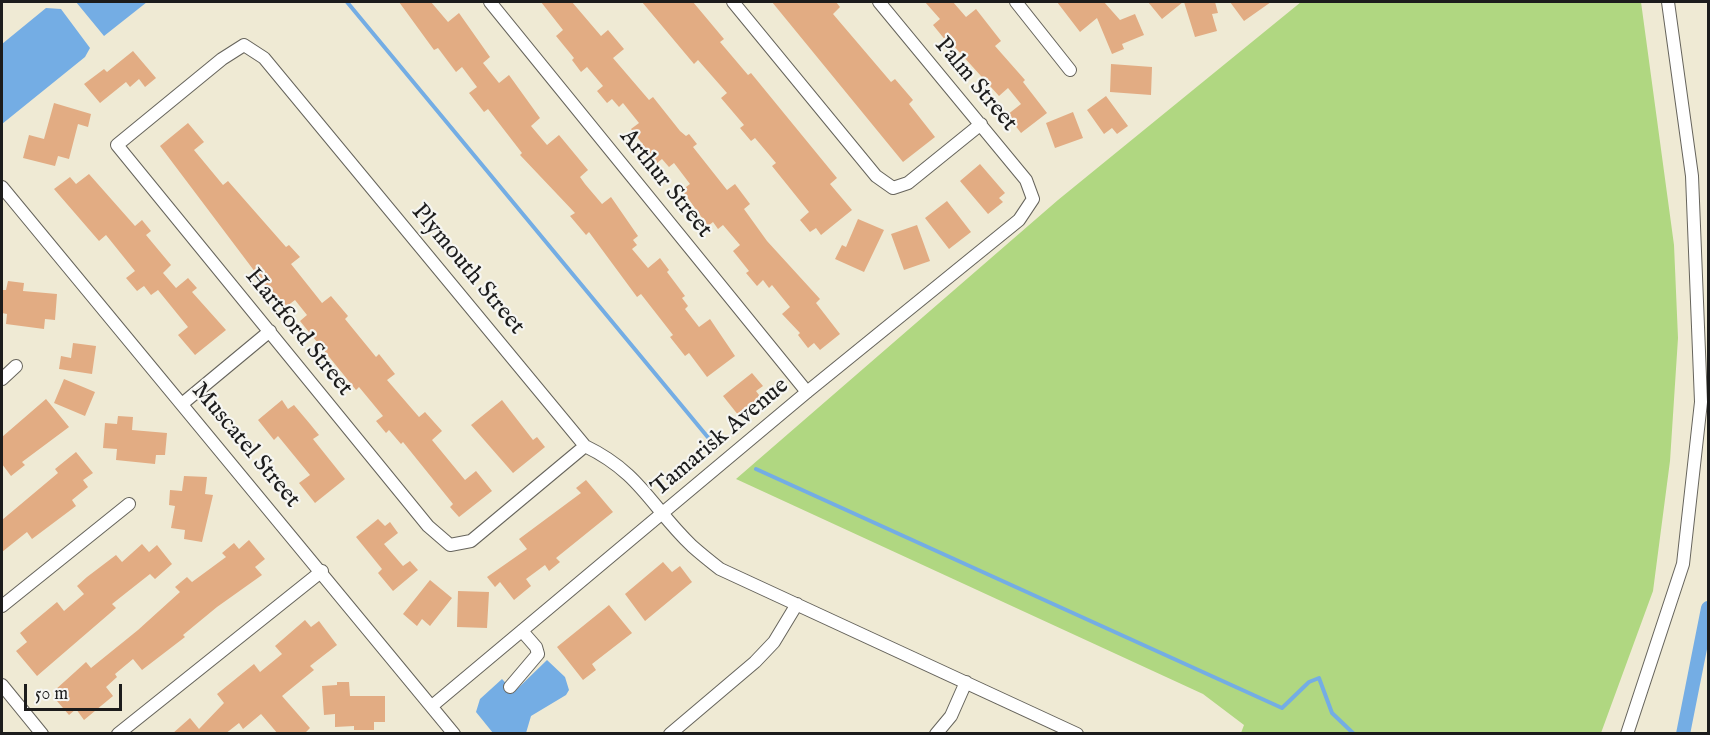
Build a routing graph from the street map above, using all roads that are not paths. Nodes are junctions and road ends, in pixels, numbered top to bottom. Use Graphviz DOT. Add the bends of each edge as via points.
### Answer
graph roads {
  1 [pos="490,2"];
  2 [pos="733,2"];
  3 [pos="879,2"];
  4 [pos="1016,2"];
  5 [pos="1668,2"];
  6 [pos="244,45"];
  7 [pos="1070,70"];
  8 [pos="981,124"];
  9 [pos="2,187"];
  10 [pos="1033,199"];
  11 [pos="270,331"];
  12 [pos="16,366"];
  13 [pos="2,378"];
  14 [pos="807,392"];
  15 [pos="182,404"];
  16 [pos="585,446"];
  17 [pos="129,504"];
  18 [pos="664,513"];
  19 [pos="322,571"];
  20 [pos="797,604"];
  21 [pos="2,606"];
  22 [pos="522,631"];
  23 [pos="966,682"];
  24 [pos="2,685"];
  25 [pos="510,687"];
  26 [pos="432,706"];
  27 [pos="42,734"];
  28 [pos="118,734"];
  29 [pos="454,734"];
  30 [pos="670,734"];
  31 [pos="936,734"];
  32 [pos="1077,734"];
  33 [pos="1627,734"];
  1 -- 14 [label="street, Arthur Street"];
  2 -- 8 [label="street" via="876,176 893,188 908,183"];
  3 -- 8 [label="street, Palm Street"];
  4 -- 7 [label="street"];
  5 -- 33 [label="street" via="1692,176 1701,402 1683,564"];
  6 -- 11 [label="street, Hartford Street" via="117,145"];
  6 -- 16 [label="street, Plymouth Street" via="264,58"];
  8 -- 10 [label="street, Palm Street" via="1026,180"];
  9 -- 15 [label="street, Muscatel Street"];
  10 -- 14 [label="street, Tamarisk Avenue" via="1019,220"];
  11 -- 15 [label="street"];
  11 -- 16 [label="street, Hartford Street" via="428,526 450,545 471,541"];
  12 -- 13 [label="street"];
  14 -- 18 [label="street, Tamarisk Avenue"];
  15 -- 19 [label="street, Muscatel Street"];
  16 -- 18 [label="street, Plymouth Street" via="633,477"];
  17 -- 21 [label="street"];
  18 -- 20 [label="street, Plymouth Street" via="691,545 720,569"];
  18 -- 22 [label="street, Tamarisk Avenue"];
  19 -- 26 [label="street, Muscatel Street"];
  19 -- 28 [label="street"];
  20 -- 23 [label="street, Plymouth Street"];
  20 -- 30 [label="street" via="774,642 755,662"];
  22 -- 25 [label="street" via="538,654"];
  22 -- 26 [label="street, Tamarisk Avenue"];
  23 -- 31 [label="street" via="951,716"];
  23 -- 32 [label="street, Plymouth Street"];
  24 -- 27 [label="street"];
  26 -- 29 [label="street, Muscatel Street"];
}
